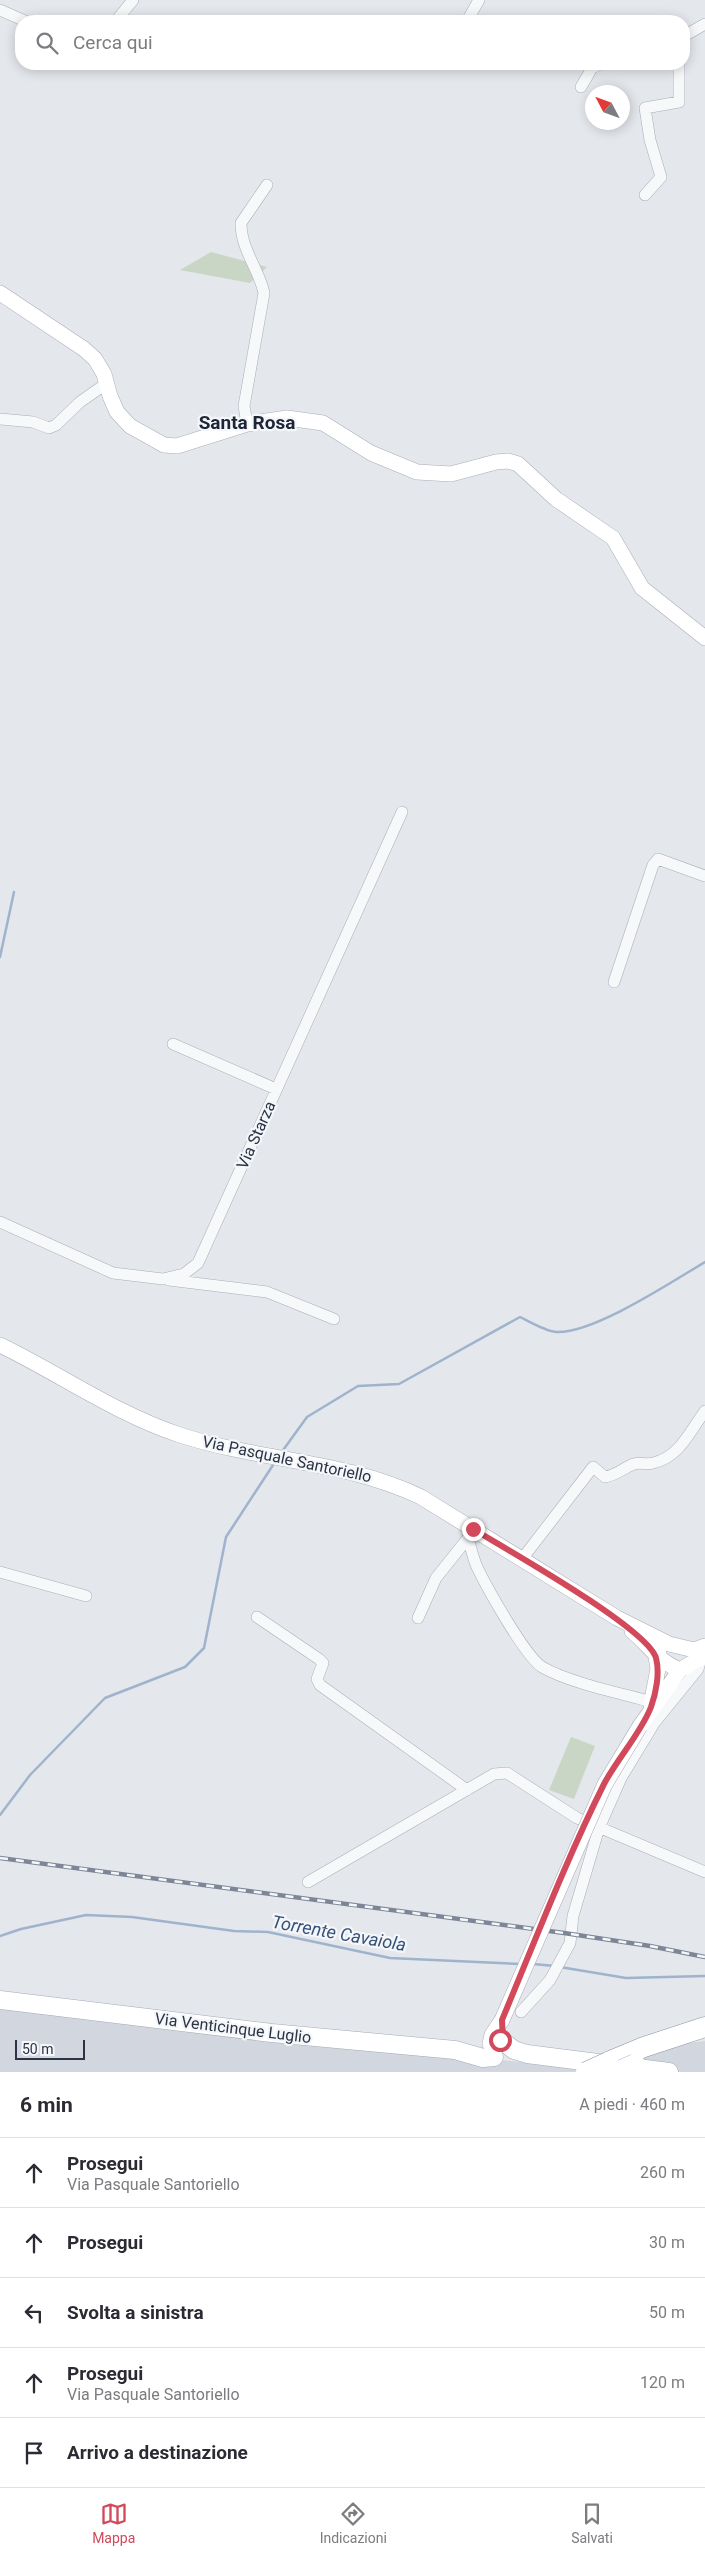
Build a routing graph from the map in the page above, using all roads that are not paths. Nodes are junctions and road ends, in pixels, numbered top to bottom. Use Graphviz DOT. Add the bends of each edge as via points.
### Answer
graph roads {
  1 [pos="133,0"];
  2 [pos="479,0"];
  3 [pos="0,10"];
  4 [pos="121,15"];
  5 [pos="470,15"];
  6 [pos="15,17"];
  7 [pos="705,24"];
  8 [pos="690,33"];
  9 [pos="591,70"];
  10 [pos="679,70"];
  11 [pos="581,87"];
  12 [pos="267,185"];
  13 [pos="645,195"];
  14 [pos="0,294"];
  15 [pos="107,382"];
  16 [pos="0,419"];
  17 [pos="247,424"];
  18 [pos="705,638"];
  19 [pos="402,812"];
  20 [pos="705,876"];
  21 [pos="614,982"];
  22 [pos="173,1044"];
  23 [pos="276,1089"];
  24 [pos="0,1222"];
  25 [pos="163,1279"];
  26 [pos="334,1319"];
  27 [pos="0,1345"];
  28 [pos="705,1411"];
  29 [pos="470,1533"];
  30 [pos="522,1559"];
  31 [pos="0,1572"];
  32 [pos="86,1596"];
  33 [pos="257,1617"];
  34 [pos="418,1618"];
  35 [pos="617,1618"];
  36 [pos="669,1644"];
  37 [pos="701,1653"];
  38 [pos="656,1657"];
  39 [pos="685,1676"];
  40 [pos="651,1706"];
  41 [pos="468,1790"];
  42 [pos="599,1828"];
  43 [pos="705,1872"];
  44 [pos="308,1882"];
  45 [pos="0,2000"];
  46 [pos="521,2012"];
  47 [pos="705,2027"];
  48 [pos="705,2040"];
  49 [pos="497,2048"];
  50 [pos="586,2072"];
  51 [pos="617,2072"];
  52 [pos="669,2072"];
  1 -- 4 [label="street"];
  2 -- 5 [label="street"];
  3 -- 6 [label="street"];
  7 -- 8 [label="street"];
  9 -- 11 [label="street"];
  10 -- 13 [label="street" via="679,102 645,108 660,176"];
  12 -- 17 [label="street" via="241,224 244,247 264,294 244,406"];
  14 -- 15 [label="street" via="84,349 95,360"];
  15 -- 16 [label="street" via="49,428 33,422"];
  15 -- 17 [label="street" via="117,412 130,426 164,445 177,446"];
  17 -- 18 [label="street" via="287,418 324,424 371,453 417,472 451,474 496,462 518,464 556,499 613,538 642,588"];
  19 -- 23 [label="street, Via Starza"];
  20 -- 21 [label="street" via="658,859 653,865"];
  22 -- 23 [label="street"];
  23 -- 25 [label="street, Via Starza" via="198,1263 184,1274"];
  24 -- 25 [label="street, Via Starza" via="113,1273"];
  25 -- 26 [label="street" via="267,1292"];
  27 -- 29 [label="street, Via Pasquale Santoriello" via="140,1419 177,1434 218,1447 336,1467 396,1485 421,1497"];
  28 -- 30 [label="street" via="680,1447 660,1461 636,1463 616,1475 605,1476 593,1468"];
  29 -- 30 [label="street, Via Pasquale Santoriello"];
  29 -- 34 [label="street" via="436,1578"];
  29 -- 40 [label="street" via="476,1566 518,1638 536,1662 570,1678"];
  30 -- 35 [label="street, Via Pasquale Santoriello"];
  31 -- 32 [label="street"];
  33 -- 41 [label="street" via="320,1659 323,1663 317,1679 320,1685"];
  35 -- 36 [label="street"];
  35 -- 38 [label="street" via="645,1642"];
  36 -- 37 [label="street"];
  36 -- 38 [label="street"];
  36 -- 39 [label="street"];
  37 -- 39 [label="street"];
  38 -- 39 [label="street"];
  38 -- 40 [label="street" via="658,1669"];
  39 -- 40 [label="street"];
  39 -- 42 [label="street" via="620,1778"];
  40 -- 49 [label="street, bridge" via="604,1784 502,2020 492,2035"];
  41 -- 42 [label="street" via="494,1774 507,1773 570,1814"];
  41 -- 44 [label="street"];
  42 -- 43 [label="street"];
  42 -- 46 [label="street" via="577,1901 570,1943 555,1972 534,2001"];
  45 -- 49 [label="main road, Via Venticinque Luglio" via="272,2033 467,2051"];
  47 -- 50 [label="highway, bridge" via="644,2047"];
  48 -- 51 [label="highway, bridge"];
  49 -- 51 [label="main road, Via Venticinque Luglio"];
  49 -- 52 [label="main road"];
}
